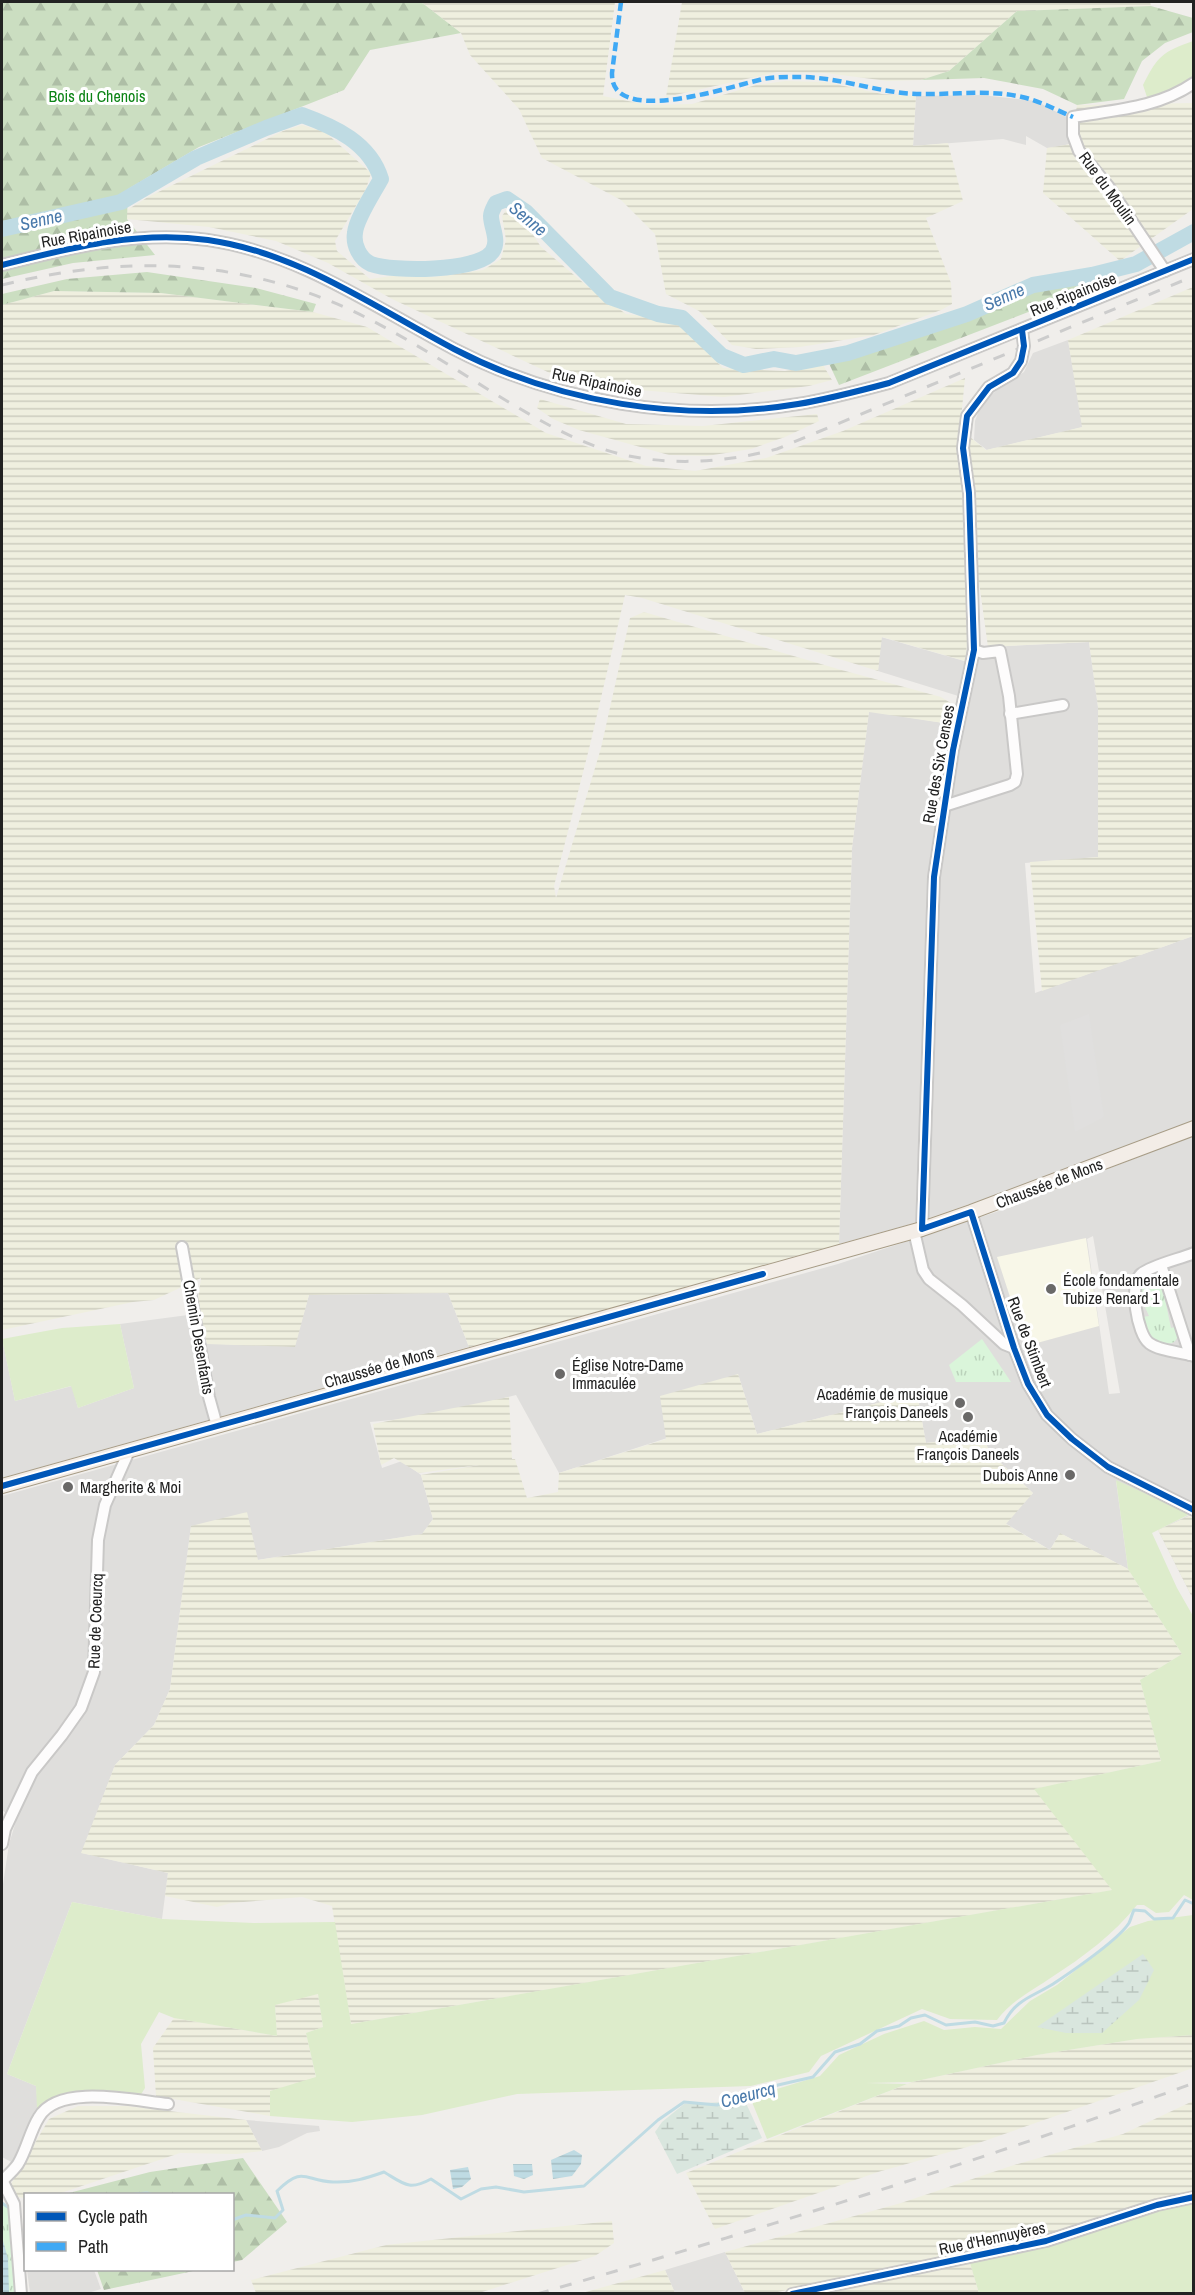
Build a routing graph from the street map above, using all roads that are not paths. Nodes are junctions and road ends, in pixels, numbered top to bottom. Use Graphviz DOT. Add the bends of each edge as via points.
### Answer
graph roads {
  1 [pos="1194,83"];
  2 [pos="1194,259"];
  3 [pos="2,264"];
  4 [pos="1162,266"];
  5 [pos="1022,330"];
  6 [pos="974,650"];
  7 [pos="1063,705"];
  8 [pos="1010,714"];
  9 [pos="944,806"];
  10 [pos="1194,1128"];
  11 [pos="971,1212"];
  12 [pos="918,1230"];
  13 [pos="182,1246"];
  14 [pos="1194,1253"];
  15 [pos="1161,1265"];
  16 [pos="1014,1348"];
  17 [pos="1192,1356"];
  18 [pos="217,1426"];
  19 [pos="129,1451"];
  20 [pos="2,1486"];
  21 [pos="1194,1510"];
  22 [pos="2,1844"];
  23 [pos="168,2104"];
  24 [pos="2,2180"];
  25 [pos="1194,2197"];
  26 [pos="21,2294"];
  27 [pos="792,2294"];
  1 -- 4 [label="street, Rue du Moulin" via="1154,102 1073,117 1073,135 1079,151 1108,186"];
  2 -- 4 [label="street, Rue Ripainoise"];
  3 -- 5 [label="street, Rue Ripainoise" via="139,238 208,240 247,248 336,283 495,368 575,394 662,409 751,410 848,395 889,383"];
  4 -- 5 [label="street, Rue Ripainoise"];
  5 -- 6 [label="street, Rue des Six Censes" via="1021,361 1013,373 989,387 967,416 963,448 969,493"];
  6 -- 8 [label="street" via="1000,651"];
  6 -- 9 [label="street, Rue des Six Censes"];
  7 -- 8 [label="street"];
  8 -- 9 [label="street" via="1015,782"];
  9 -- 12 [label="street, Rue des Six Censes" via="933,888"];
  10 -- 11 [label="main road, Chaussée de Mons"];
  11 -- 12 [label="main road, Chaussée de Mons"];
  11 -- 16 [label="street, Rue de Stimbert"];
  12 -- 16 [label="street, Rue de Stimbert" via="923,1270 929,1279 1004,1344"];
  12 -- 18 [label="main road, Chaussée de Mons"];
  13 -- 18 [label="street, Chemin Desenfants"];
  14 -- 15 [label="street"];
  15 -- 17 [label="street"];
  15 -- 17 [label="street" via="1141,1274 1136,1281 1142,1336 1154,1346"];
  16 -- 21 [label="street, Rue de Stimbert" via="1028,1384 1047,1415 1072,1439 1108,1467"];
  18 -- 19 [label="main road, Chaussée de Mons"];
  19 -- 20 [label="main road, Chaussée de Mons"];
  19 -- 22 [label="street, Rue de Coeurcq" via="105,1505 98,1540 94,1672 81,1708 32,1772 5,1828"];
  23 -- 24 [label="street" via="96,2096 59,2101 44,2110 17,2165"];
  24 -- 26 [label="street" via="15,2210"];
  25 -- 27 [label="street, Rue d'Hennuyères" via="1046,2241"];
}
